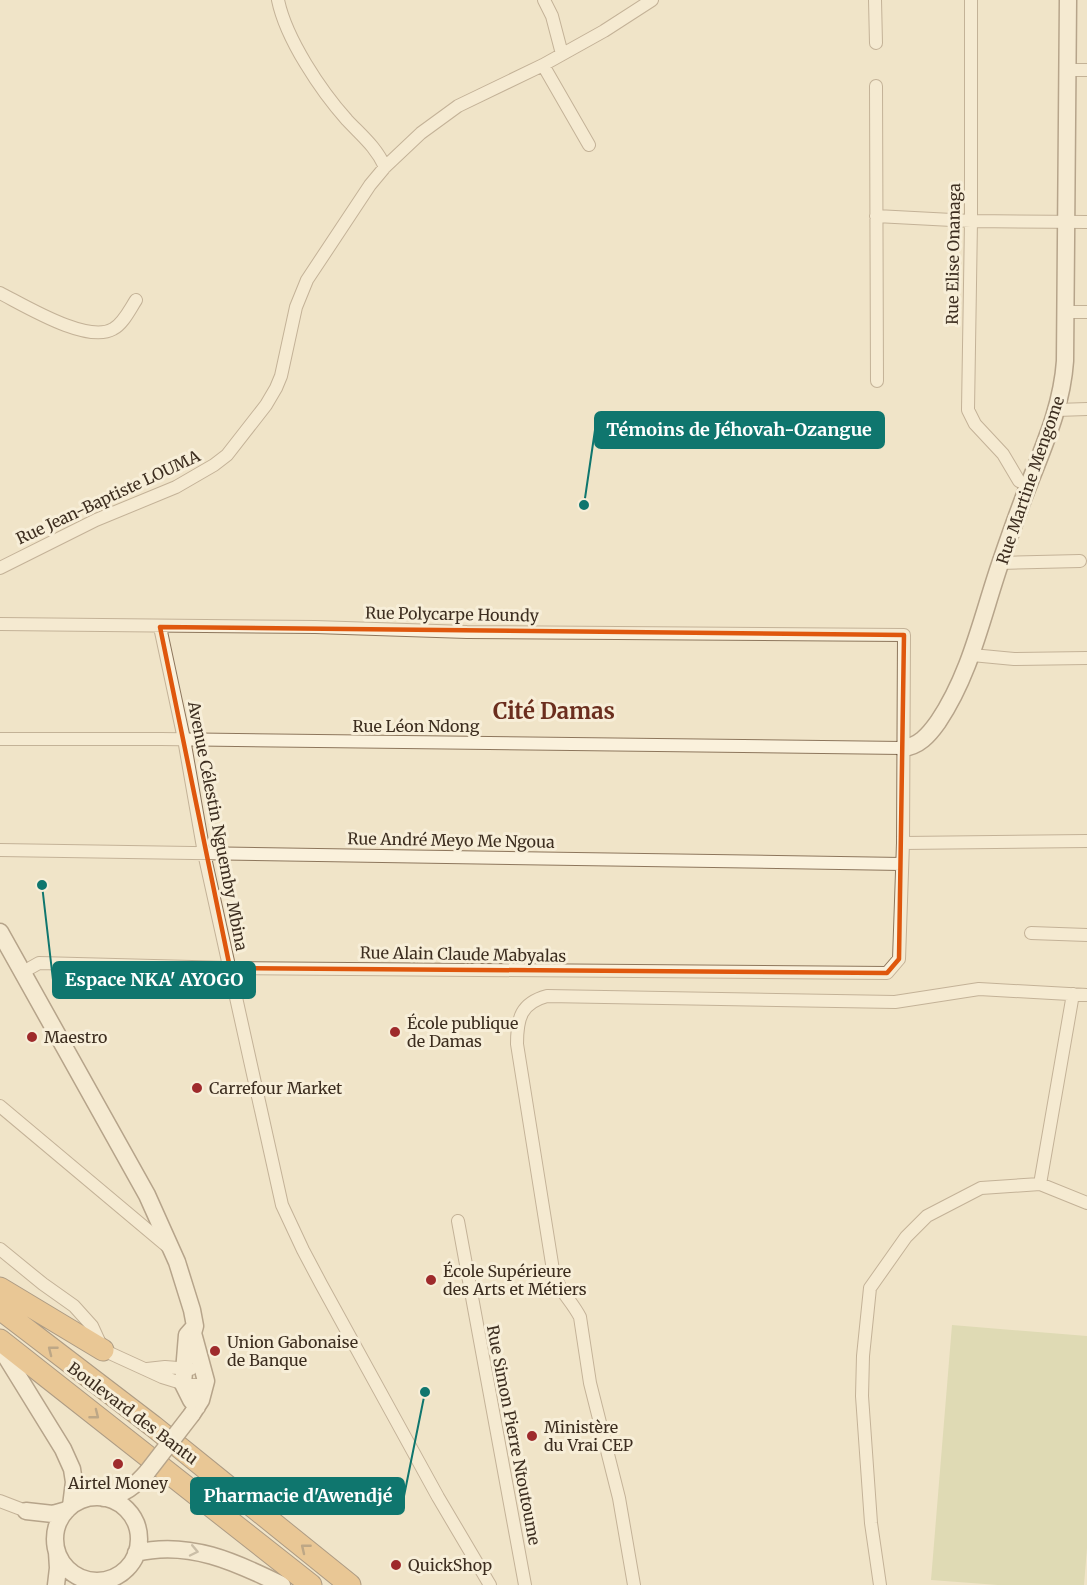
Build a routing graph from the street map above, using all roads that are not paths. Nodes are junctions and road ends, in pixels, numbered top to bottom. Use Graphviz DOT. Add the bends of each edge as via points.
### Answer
graph roads {
  1 [pos="278,0"];
  2 [pos="544,0"];
  3 [pos="652,0"];
  4 [pos="875,0"];
  5 [pos="971,0"];
  6 [pos="1068,0"];
  7 [pos="876,43"];
  8 [pos="562,54"];
  9 [pos="543,65"];
  10 [pos="1067,70"];
  11 [pos="1087,70"];
  12 [pos="876,86"];
  13 [pos="589,145"];
  14 [pos="385,167"];
  15 [pos="876,216"];
  16 [pos="971,221"];
  17 [pos="1065,222"];
  18 [pos="1087,222"];
  19 [pos="0,293"];
  20 [pos="136,300"];
  21 [pos="1065,312"];
  22 [pos="1087,312"];
  23 [pos="877,381"];
  24 [pos="1087,409"];
  25 [pos="1057,410"];
  26 [pos="1029,486"];
  27 [pos="1080,561"];
  28 [pos="1000,563"];
  29 [pos="0,568"];
  30 [pos="0,624"];
  31 [pos="160,627"];
  32 [pos="972,655"];
  33 [pos="1087,658"];
  34 [pos="0,739"];
  35 [pos="184,739"];
  36 [pos="903,748"];
  37 [pos="1087,841"];
  38 [pos="903,843"];
  39 [pos="0,850"];
  40 [pos="204,853"];
  41 [pos="902,864"];
  42 [pos="0,932"];
  43 [pos="1031,933"];
  44 [pos="1087,935"];
  45 [pos="230,968"];
  46 [pos="22,972"];
  47 [pos="1073,994"];
  48 [pos="1087,995"];
  49 [pos="0,1107"];
  50 [pos="1040,1184"];
  51 [pos="1087,1203"];
  52 [pos="458,1221"];
  53 [pos="0,1249"];
  54 [pos="173,1252"];
  55 [pos="0,1288"];
  56 [pos="74,1306"];
  57 [pos="0,1309"];
  58 [pos="65,1326"];
  59 [pos="195,1326"];
  60 [pos="0,1340"];
  61 [pos="0,1347"];
  62 [pos="103,1350"];
  63 [pos="184,1376"];
  64 [pos="205,1383"];
  65 [pos="195,1410"];
  66 [pos="143,1477"];
  67 [pos="104,1498"];
  68 [pos="0,1501"];
  69 [pos="69,1508"];
  70 [pos="26,1511"];
  71 [pos="135,1523"];
  72 [pos="56,1545"];
  73 [pos="136,1553"];
  74 [pos="84,1583"];
  75 [pos="56,1585"];
  76 [pos="282,1585"];
  77 [pos="311,1585"];
  78 [pos="350,1585"];
  79 [pos="490,1585"];
  80 [pos="525,1585"];
  81 [pos="634,1585"];
  82 [pos="880,1585"];
  1 -- 14 [label="street" via="282,19 300,53 333,102 380,154"];
  2 -- 8 [label="street"];
  3 -- 8 [label="street, Rue Jean-Baptiste LOUMA"];
  4 -- 7 [label="street"];
  5 -- 16 [label="street, Rue Elise Onanaga"];
  6 -- 10 [label="main road, Rue Martine Mengome"];
  8 -- 9 [label="street, Rue Jean-Baptiste LOUMA"];
  9 -- 13 [label="street"];
  9 -- 14 [label="street, Rue Jean-Baptiste LOUMA" via="458,105"];
  10 -- 11 [label="street"];
  10 -- 17 [label="main road, Rue Martine Mengome"];
  12 -- 15 [label="street"];
  14 -- 29 [label="street, Rue Jean-Baptiste LOUMA" via="307,280 296,307 276,388 227,455 176,487 104,516"];
  15 -- 16 [label="street"];
  15 -- 23 [label="street"];
  16 -- 17 [label="street"];
  16 -- 26 [label="street, Rue Elise Onanaga" via="968,410 1019,481"];
  17 -- 18 [label="street"];
  17 -- 21 [label="main road, Rue Martine Mengome"];
  19 -- 20 [label="street" via="55,319 104,333 114,329"];
  21 -- 22 [label="street"];
  21 -- 25 [label="main road, Rue Martine Mengome" via="1064,380"];
  24 -- 25 [label="street"];
  25 -- 26 [label="main road, Rue Martine Mengome"];
  26 -- 28 [label="main road, Rue Martine Mengome"];
  27 -- 28 [label="street"];
  28 -- 32 [label="main road, Rue Martine Mengome"];
  30 -- 31 [label="street, Rue Polycarpe Houndy"];
  31 -- 35 [label="street, Avenue Célestin Nguemby Mbina"];
  31 -- 36 [label="street, Rue Polycarpe Houndy" via="904,635"];
  32 -- 33 [label="street"];
  32 -- 36 [label="main road, Rue Martine Mengome" via="932,730 913,747"];
  34 -- 35 [label="street, Rue Léon Ndong"];
  35 -- 36 [label="street, Rue Léon Ndong"];
  35 -- 40 [label="street, Avenue Célestin Nguemby Mbina"];
  36 -- 38 [label="street"];
  37 -- 38 [label="street"];
  38 -- 41 [label="street"];
  39 -- 40 [label="street, Rue André Meyo Me Ngoua"];
  40 -- 41 [label="street, Rue André Meyo Me Ngoua"];
  40 -- 45 [label="street, Avenue Célestin Nguemby Mbina"];
  41 -- 45 [label="street, Rue Alain Claude Mabyalas" via="899,958 887,973"];
  42 -- 46 [label="main road"];
  43 -- 44 [label="street"];
  45 -- 46 [label="street, Rue Alain Claude Mabyalas" via="39,963"];
  45 -- 79 [label="street, Avenue Célestin Nguemby Mbina" via="276,1183 288,1219 438,1497"];
  46 -- 54 [label="main road" via="147,1195"];
  47 -- 48 [label="street"];
  47 -- 50 [label="street"];
  47 -- 81 [label="street" via="979,989 895,1002 547,996 524,1009 517,1025 517,1044 553,1270 561,1292 580,1317 590,1383 619,1498"];
  49 -- 54 [label="street"];
  50 -- 51 [label="street"];
  50 -- 82 [label="street" via="981,1188 927,1215 906,1237 870,1288 862,1396"];
  52 -- 80 [label="street, Rue Simon Pierre Ntoutoume"];
  53 -- 56 [label="street"];
  54 -- 59 [label="main road"];
  55 -- 58 [label="highway"];
  56 -- 58 [label="street"];
  56 -- 62 [label="street" via="92,1326"];
  78 -- 57 [label="highway, Boulevard des Bantu, one-way"];
  58 -- 62 [label="highway"];
  59 -- 63 [label="main road" via="187,1335"];
  59 -- 64 [label="main road"];
  60 -- 77 [label="highway, Boulevard des Bantu, one-way"];
  61 -- 69 [label="main road" via="72,1469"];
  62 -- 63 [label="street" via="147,1369 165,1367"];
  63 -- 64 [label="street" via="198,1370"];
  63 -- 65 [label="main road"];
  64 -- 65 [label="main road"];
  65 -- 66 [label="main road, bridge"];
  66 -- 67 [label="main road" via="123,1494"];
  66 -- 71 [label="main road" via="133,1506"];
  67 -- 69 [label="main road" via="84,1499"];
  67 -- 71 [label="main road" via="123,1506"];
  68 -- 70 [label="street"];
  69 -- 70 [label="main road" via="53,1514"];
  69 -- 72 [label="main road" via="61,1518"];
  70 -- 72 [label="main road" via="48,1527"];
  71 -- 73 [label="main road"];
  72 -- 74 [label="main road" via="62,1562"];
  72 -- 75 [label="main road"];
  73 -- 74 [label="main road" via="123,1572 113,1578"];
  73 -- 76 [label="main road, one-way" via="154,1548 196,1551 235,1563"];
}
